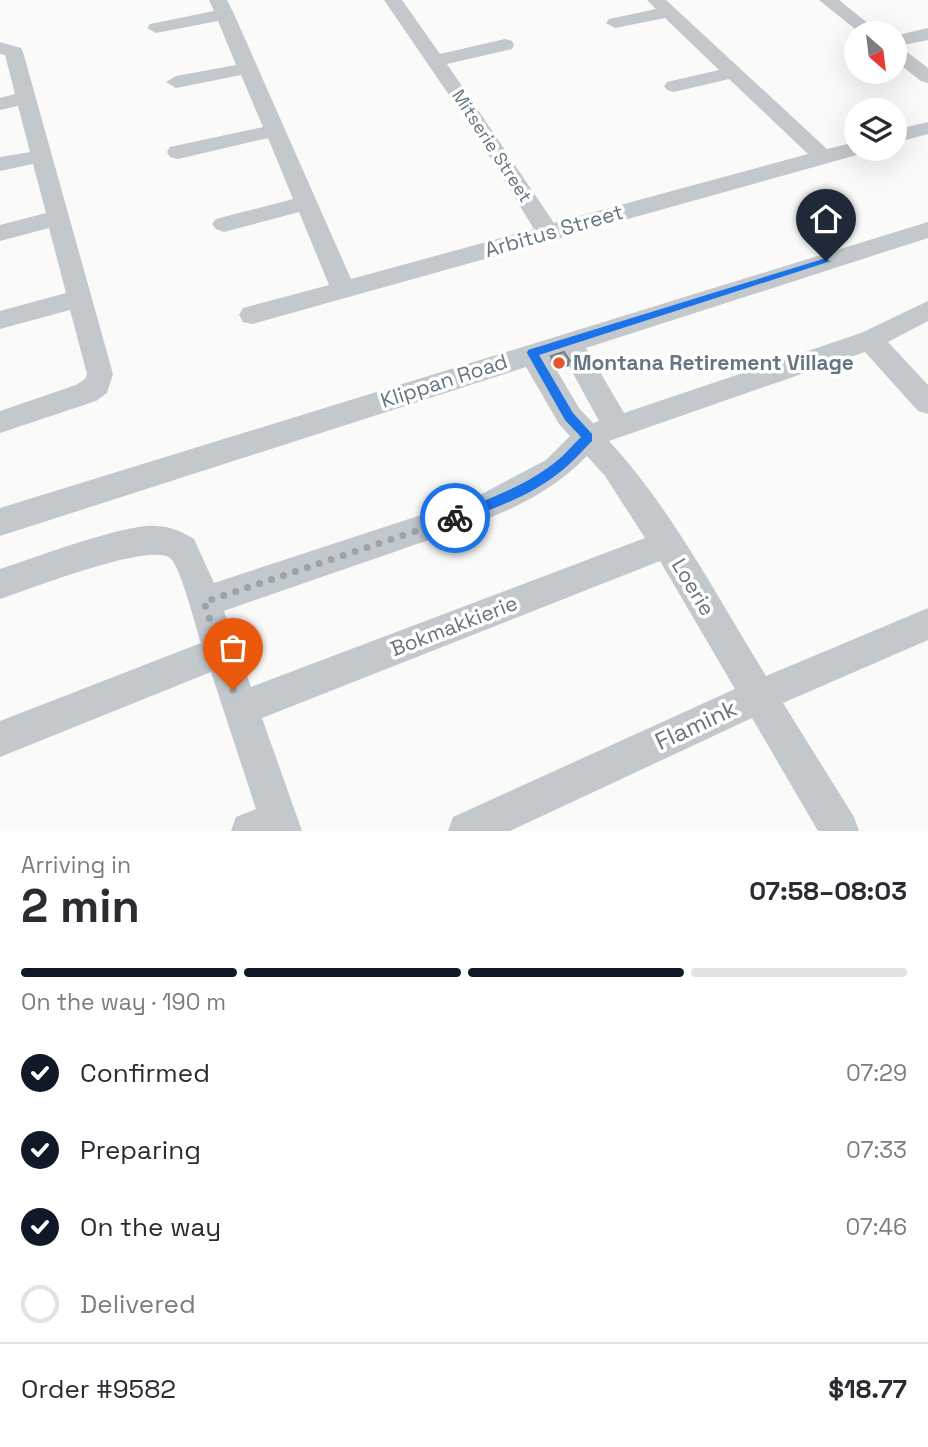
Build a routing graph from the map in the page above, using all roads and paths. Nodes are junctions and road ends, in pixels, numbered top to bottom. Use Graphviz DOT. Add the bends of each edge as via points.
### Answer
graph roads {
  1 [pos="395,0"];
  2 [pos="828,0"];
  3 [pos="662,6"];
  4 [pos="222,7"];
  5 [pos="855,21"];
  6 [pos="615,23"];
  7 [pos="156,28"];
  8 [pos="928,34"];
  9 [pos="907,40"];
  10 [pos="505,45"];
  11 [pos="0,48"];
  12 [pos="436,61"];
  13 [pos="907,61"];
  14 [pos="249,68"];
  15 [pos="733,72"];
  16 [pos="928,77"];
  17 [pos="176,82"];
  18 [pos="674,86"];
  19 [pos="25,99"];
  20 [pos="0,104"];
  21 [pos="928,128"];
  22 [pos="276,130"];
  23 [pos="907,134"];
  24 [pos="844,151"];
  25 [pos="178,152"];
  26 [pos="42,156"];
  27 [pos="822,157"];
  28 [pos="0,164"];
  29 [pos="306,203"];
  30 [pos="57,218"];
  31 [pos="223,224"];
  32 [pos="928,230"];
  33 [pos="548,232"];
  34 [pos="0,233"];
  35 [pos="344,290"];
  36 [pos="79,298"];
  37 [pos="928,310"];
  38 [pos="252,315"];
  39 [pos="0,320"];
  40 [pos="870,340"];
  41 [pos="569,342"];
  42 [pos="532,353"];
  43 [pos="928,404"];
  44 [pos="0,422"];
  45 [pos="616,425"];
  46 [pos="588,437"];
  47 [pos="0,522"];
  48 [pos="667,544"];
  49 [pos="0,584"];
  50 [pos="204,602"];
  51 [pos="928,624"];
  52 [pos="220,652"];
  53 [pos="757,696"];
  54 [pos="240,709"];
  55 [pos="0,739"];
  56 [pos="270,827"];
  57 [pos="467,831"];
  58 [pos="840,831"];
  1 -- 12 [label="street, Mitserie Street"];
  2 -- 5 [label="street"];
  3 -- 6 [label="street"];
  3 -- 15 [label="street"];
  4 -- 7 [label="street"];
  4 -- 14 [label="street"];
  8 -- 9 [label="street"];
  10 -- 12 [label="street, Mitserie Street"];
  11 -- 19 [label="street" via="14,52"];
  12 -- 33 [label="street, Mitserie Street"];
  13 -- 16 [label="street"];
  14 -- 17 [label="street"];
  14 -- 22 [label="street"];
  15 -- 18 [label="street"];
  15 -- 27 [label="street"];
  19 -- 20 [label="street"];
  19 -- 26 [label="street"];
  21 -- 23 [label="street"];
  22 -- 25 [label="street"];
  22 -- 29 [label="street"];
  24 -- 27 [label="street, Arbitus Street"];
  26 -- 28 [label="street"];
  26 -- 30 [label="street"];
  27 -- 33 [label="street, Arbitus Street"];
  29 -- 31 [label="street"];
  29 -- 35 [label="street"];
  30 -- 34 [label="street"];
  30 -- 36 [label="street"];
  32 -- 41 [label="street, Klippan Road"];
  33 -- 35 [label="street, Arbitus Street"];
  35 -- 38 [label="street, Arbitus Street"];
  36 -- 39 [label="street"];
  36 -- 44 [label="street" via="100,381 86,393"];
  37 -- 40 [label="street"];
  40 -- 43 [label="street"];
  40 -- 45 [label="street"];
  41 -- 42 [label="street, Klippan Road"];
  41 -- 45 [label="street"];
  42 -- 46 [label="street, Loerie" via="569,416"];
  42 -- 47 [label="street, Klippan Road"];
  45 -- 46 [label="street"];
  46 -- 48 [label="street, Loerie" via="615,467"];
  46 -- 50 [label="street" via="548,474 485,506"];
  48 -- 53 [label="street, Loerie"];
  48 -- 54 [label="street, Bokmakkierie"];
  49 -- 50 [label="street" via="119,545 156,539 183,549"];
  50 -- 52 [label="street"];
  51 -- 53 [label="street, Flamink"];
  52 -- 54 [label="street"];
  52 -- 55 [label="street"];
  53 -- 57 [label="street, Flamink"];
  53 -- 58 [label="street, Loerie"];
  54 -- 56 [label="street"];
}
